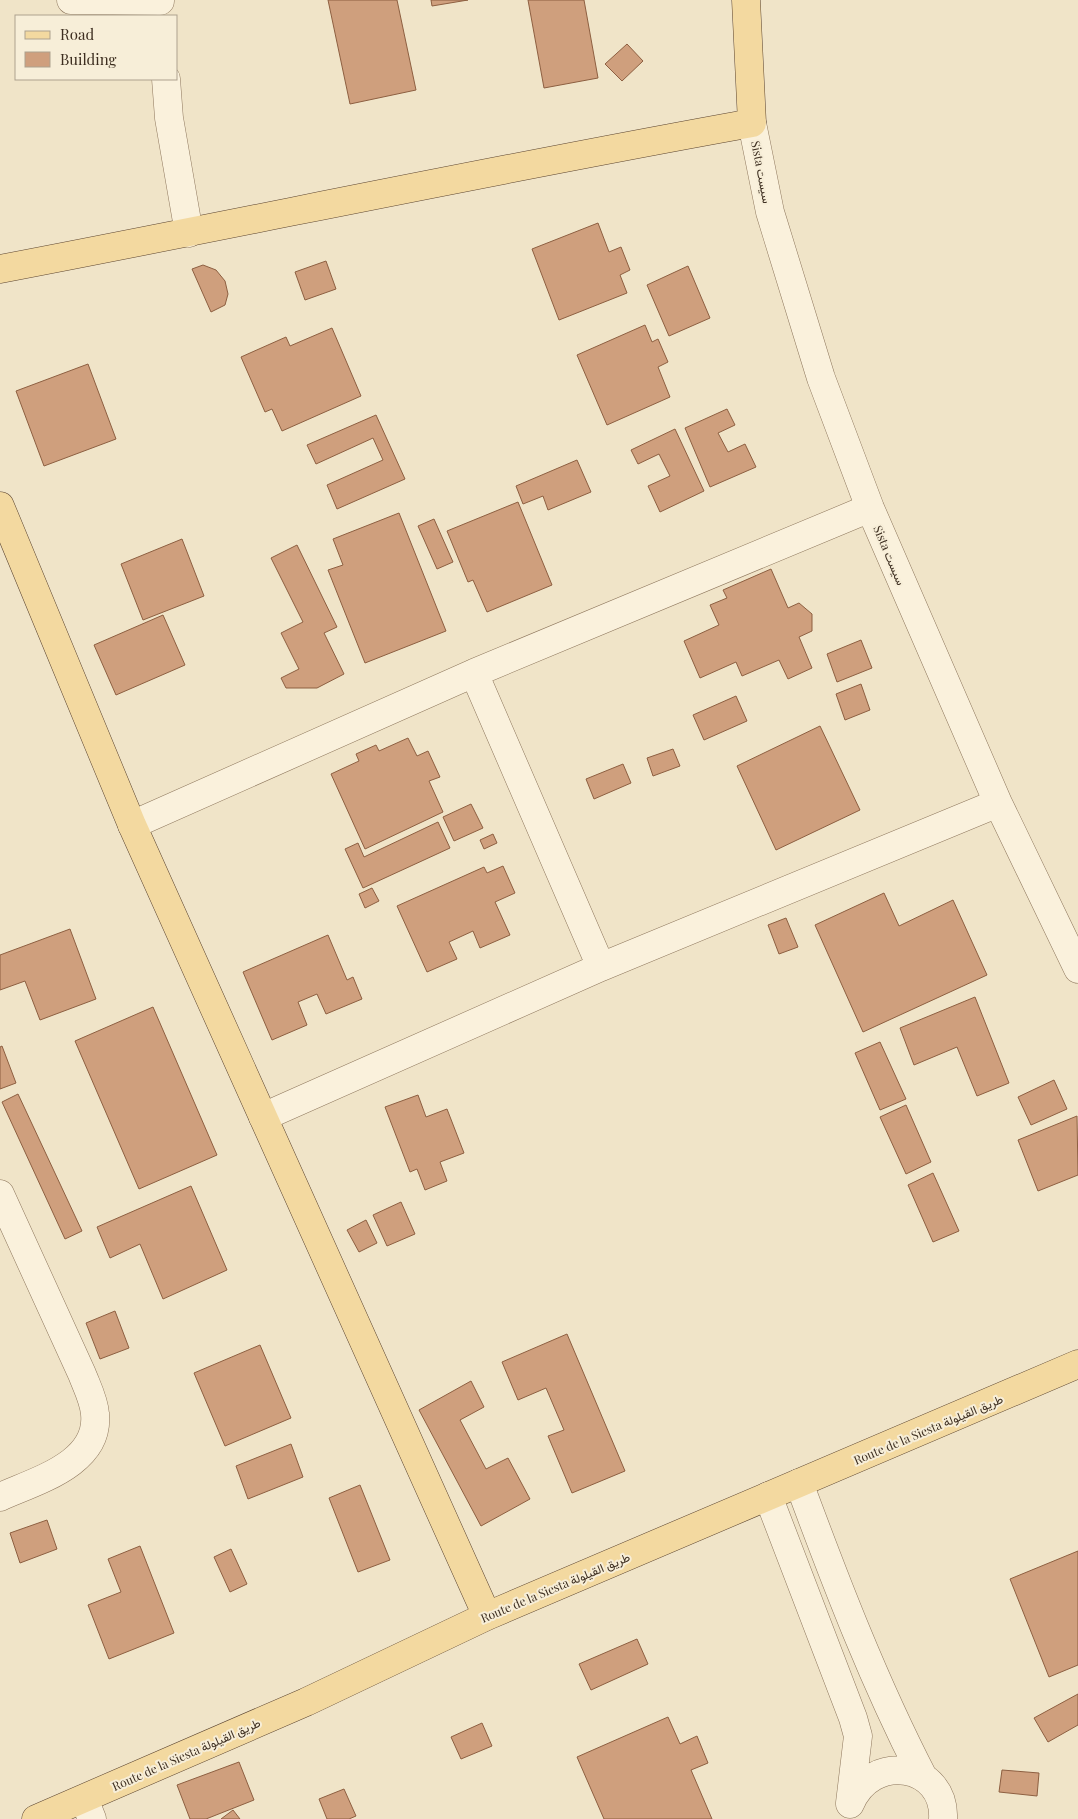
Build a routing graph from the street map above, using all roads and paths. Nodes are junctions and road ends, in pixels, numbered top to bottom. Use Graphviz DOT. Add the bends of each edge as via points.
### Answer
graph roads {
  1 [pos="70,0"];
  2 [pos="746,0"];
  3 [pos="160,6"];
  4 [pos="166,80"];
  5 [pos="752,123"];
  6 [pos="189,233"];
  7 [pos="0,269"];
  8 [pos="0,506"];
  9 [pos="870,508"];
  10 [pos="474,673"];
  11 [pos="998,803"];
  12 [pos="132,825"];
  13 [pos="601,968"];
  14 [pos="1078,969"];
  15 [pos="263,1117"];
  16 [pos="0,1194"];
  17 [pos="1078,1364"];
  18 [pos="799,1483"];
  19 [pos="768,1496"];
  20 [pos="0,1497"];
  21 [pos="487,1616"];
  22 [pos="923,1777"];
  23 [pos="88,1809"];
  24 [pos="849,1811"];
  25 [pos="36,1819"];
  26 [pos="943,1819"];
  1 -- 3 [label="street"];
  2 -- 5 [label="main road"];
  4 -- 6 [label="street" via="169,118"];
  5 -- 6 [label="main road"];
  5 -- 9 [label="street, Sista سيست" via="770,212 821,378"];
  6 -- 7 [label="main road"];
  8 -- 12 [label="main road"];
  9 -- 10 [label="street"];
  9 -- 11 [label="street, Sista سيست"];
  10 -- 12 [label="street"];
  10 -- 13 [label="street"];
  11 -- 13 [label="street"];
  11 -- 14 [label="street, Sista سيست"];
  12 -- 15 [label="main road"];
  13 -- 15 [label="street"];
  15 -- 21 [label="main road"];
  16 -- 20 [label="street" via="82,1374 96,1416 88,1445 81,1455 60,1471"];
  17 -- 18 [label="main road, Route de la Siesta طريق القيلولة"];
  18 -- 19 [label="main road, Route de la Siesta طريق القيلولة"];
  18 -- 22 [label="street" via="852,1625 891,1715"];
  19 -- 21 [label="main road, Route de la Siesta طريق القيلولة"];
  19 -- 24 [label="street" via="858,1736"];
  21 -- 23 [label="main road, Route de la Siesta طريق القيلولة"];
  22 -- 24 [label="street" via="906,1770 889,1770 872,1776 859,1787"];
  22 -- 26 [label="street" via="936,1791 944,1809"];
  23 -- 25 [label="main road, Route de la Siesta طريق القيلولة"];
}
